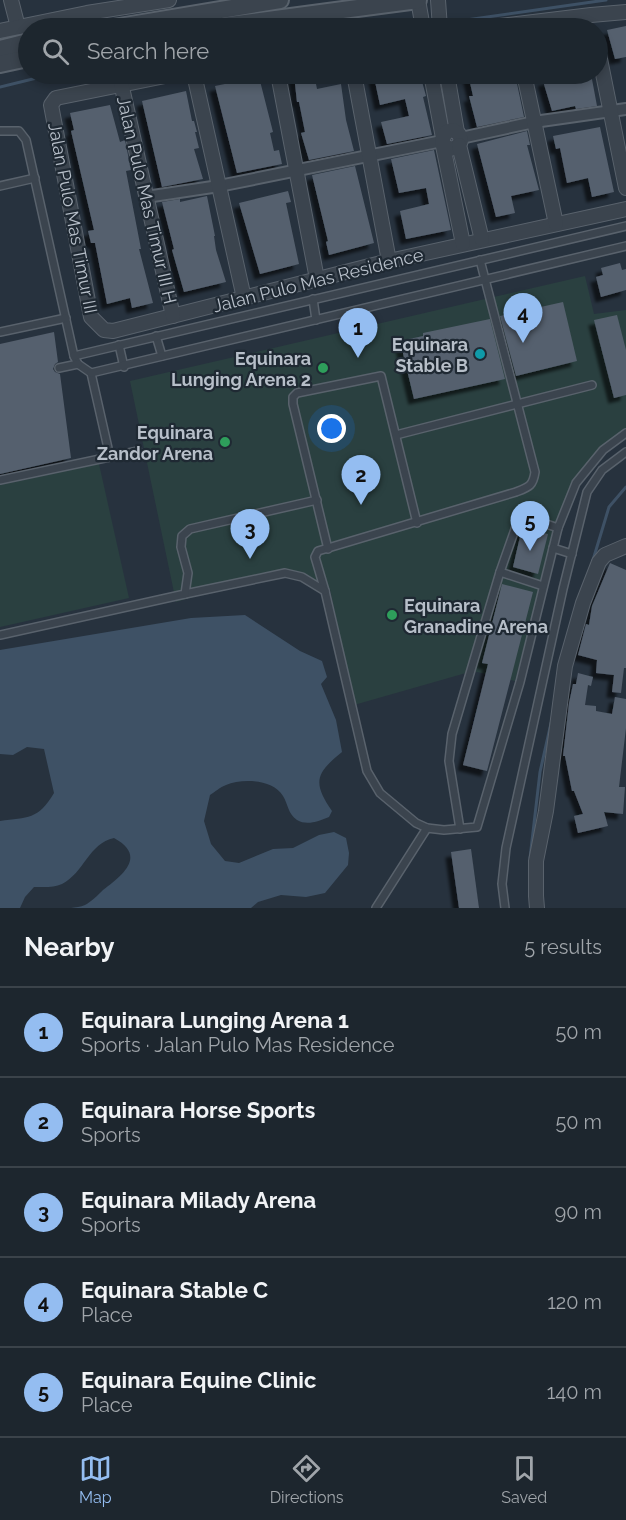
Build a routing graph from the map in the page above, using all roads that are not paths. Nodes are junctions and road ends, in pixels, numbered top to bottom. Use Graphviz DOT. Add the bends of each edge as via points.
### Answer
graph roads {
  1 [pos="11,0"];
  2 [pos="165,0"];
  3 [pos="280,0"];
  4 [pos="419,3"];
  5 [pos="438,3"];
  6 [pos="86,7"];
  7 [pos="626,12"];
  8 [pos="49,18"];
  9 [pos="164,18"];
  10 [pos="176,18"];
  11 [pos="292,18"];
  12 [pos="421,18"];
  13 [pos="439,18"];
  14 [pos="606,18"];
  15 [pos="18,27"];
  16 [pos="0,31"];
  17 [pos="18,44"];
  18 [pos="0,49"];
  19 [pos="18,60"];
  20 [pos="0,64"];
  21 [pos="116,84"];
  22 [pos="120,84"];
  23 [pos="196,84"];
  24 [pos="280,84"];
  25 [pos="356,84"];
  26 [pos="432,84"];
  27 [pos="449,84"];
  28 [pos="526,84"];
  29 [pos="604,84"];
  30 [pos="626,109"];
  31 [pos="610,112"];
  32 [pos="534,122"];
  33 [pos="0,131"];
  34 [pos="459,138"];
  35 [pos="443,141"];
  36 [pos="370,156"];
  37 [pos="296,170"];
  38 [pos="35,178"];
  39 [pos="0,186"];
  40 [pos="219,186"];
  41 [pos="626,188"];
  42 [pos="146,197"];
  43 [pos="626,209"];
  44 [pos="556,224"];
  45 [pos="626,226"];
  46 [pos="482,240"];
  47 [pos="463,244"];
  48 [pos="626,246"];
  49 [pos="480,260"];
  50 [pos="389,261"];
  51 [pos="317,279"];
  52 [pos="485,280"];
  53 [pos="244,298"];
  54 [pos="313,299"];
  55 [pos="173,316"];
  56 [pos="66,318"];
  57 [pos="316,320"];
  58 [pos="0,332"];
  59 [pos="156,336"];
  60 [pos="119,345"];
  61 [pos="162,356"];
  62 [pos="76,360"];
  63 [pos="124,367"];
  64 [pos="59,368"];
  65 [pos="91,373"];
  66 [pos="592,385"];
  67 [pos="516,405"];
  68 [pos="626,433"];
  69 [pos="396,435"];
  70 [pos="138,451"];
  71 [pos="626,452"];
  72 [pos="110,457"];
  73 [pos="0,480"];
  74 [pos="291,498"];
  75 [pos="317,501"];
  76 [pos="293,507"];
  77 [pos="417,523"];
  78 [pos="558,528"];
  79 [pos="626,546"];
  80 [pos="553,548"];
  81 [pos="328,549"];
  82 [pos="572,554"];
  83 [pos="500,572"];
  84 [pos="543,586"];
  85 [pos="326,591"];
  86 [pos="185,594"];
  87 [pos="0,635"];
  88 [pos="427,828"];
  89 [pos="460,829"];
  90 [pos="376,908"];
  91 [pos="505,908"];
  92 [pos="537,908"];
  1 -- 15 [label="street"];
  2 -- 6 [label="street"];
  2 -- 9 [label="street"];
  3 -- 10 [label="street"];
  4 -- 11 [label="street"];
  4 -- 12 [label="street"];
  5 -- 13 [label="street"];
  6 -- 8 [label="street"];
  7 -- 14 [label="street"];
  15 -- 16 [label="street"];
  17 -- 18 [label="street"];
  19 -- 20 [label="street"];
  21 -- 55 [label="street, Jalan Pulo Mas Timur III" via="56,98 51,105 92,317 104,330 113,331"];
  22 -- 42 [label="street, Jalan Pulo Mas Timur III H"];
  23 -- 40 [label="street"];
  24 -- 37 [label="street"];
  25 -- 36 [label="street"];
  26 -- 35 [label="street"];
  27 -- 34 [label="street"];
  28 -- 32 [label="street"];
  29 -- 31 [label="street"];
  30 -- 31 [label="street"];
  31 -- 32 [label="street"];
  31 -- 41 [label="street"];
  32 -- 34 [label="street"];
  32 -- 44 [label="street"];
  33 -- 38 [label="lane" via="19,131 26,140"];
  34 -- 35 [label="street" via="453,149"];
  34 -- 46 [label="street"];
  35 -- 36 [label="street"];
  35 -- 47 [label="street"];
  36 -- 37 [label="street"];
  36 -- 50 [label="street"];
  37 -- 40 [label="street"];
  37 -- 51 [label="street"];
  38 -- 39 [label="lane"];
  38 -- 56 [label="lane"];
  40 -- 42 [label="street"];
  40 -- 53 [label="street"];
  42 -- 55 [label="street, Jalan Pulo Mas Timur III H"];
  43 -- 44 [label="street, Jalan Pulo Mas Residence"];
  44 -- 46 [label="street, Jalan Pulo Mas Residence"];
  45 -- 49 [label="lane"];
  46 -- 47 [label="street, Jalan Pulo Mas Residence"];
  47 -- 50 [label="street, Jalan Pulo Mas Residence"];
  48 -- 52 [label="lane"];
  49 -- 52 [label="lane"];
  49 -- 54 [label="lane"];
  50 -- 51 [label="street, Jalan Pulo Mas Residence"];
  51 -- 53 [label="street, Jalan Pulo Mas Residence"];
  52 -- 57 [label="lane"];
  52 -- 67 [label="lane"];
  53 -- 55 [label="street, Jalan Pulo Mas Residence"];
  54 -- 57 [label="lane"];
  54 -- 59 [label="lane"];
  56 -- 58 [label="lane"];
  56 -- 62 [label="lane"];
  57 -- 61 [label="lane"];
  59 -- 60 [label="lane"];
  59 -- 61 [label="lane"];
  60 -- 62 [label="lane"];
  60 -- 63 [label="lane"];
  61 -- 63 [label="lane"];
  62 -- 64 [label="lane"];
  62 -- 65 [label="lane"];
  63 -- 65 [label="lane"];
  65 -- 72 [label="lane"];
  66 -- 67 [label="lane"];
  67 -- 69 [label="lane"];
  67 -- 77 [label="lane" via="535,472 534,482 529,487"];
  68 -- 78 [label="lane" via="603,450 576,483"];
  69 -- 75 [label="lane" via="381,376 297,393 293,404"];
  69 -- 77 [label="lane"];
  70 -- 72 [label="lane"];
  71 -- 82 [label="lane" via="602,470 587,492"];
  72 -- 73 [label="lane"];
  74 -- 76 [label="lane"];
  75 -- 76 [label="lane"];
  75 -- 81 [label="lane"];
  76 -- 86 [label="lane" via="190,529 182,536 181,547 189,573"];
  77 -- 81 [label="lane"];
  78 -- 80 [label="lane"];
  78 -- 83 [label="lane" via="520,515"];
  79 -- 92 [label="street" via="599,562 565,666 536,861"];
  80 -- 82 [label="lane"];
  80 -- 84 [label="lane"];
  81 -- 85 [label="lane" via="318,551 315,557"];
  82 -- 91 [label="lane" via="506,848 502,884"];
  83 -- 84 [label="lane"];
  83 -- 89 [label="lane" via="452,734 449,761"];
  84 -- 89 [label="lane" via="480,822 473,829"];
  85 -- 86 [label="lane" via="302,577 285,573"];
  85 -- 88 [label="lane" via="367,771 380,793"];
  86 -- 87 [label="lane"];
  88 -- 89 [label="lane"];
  88 -- 90 [label="lane"];
}
